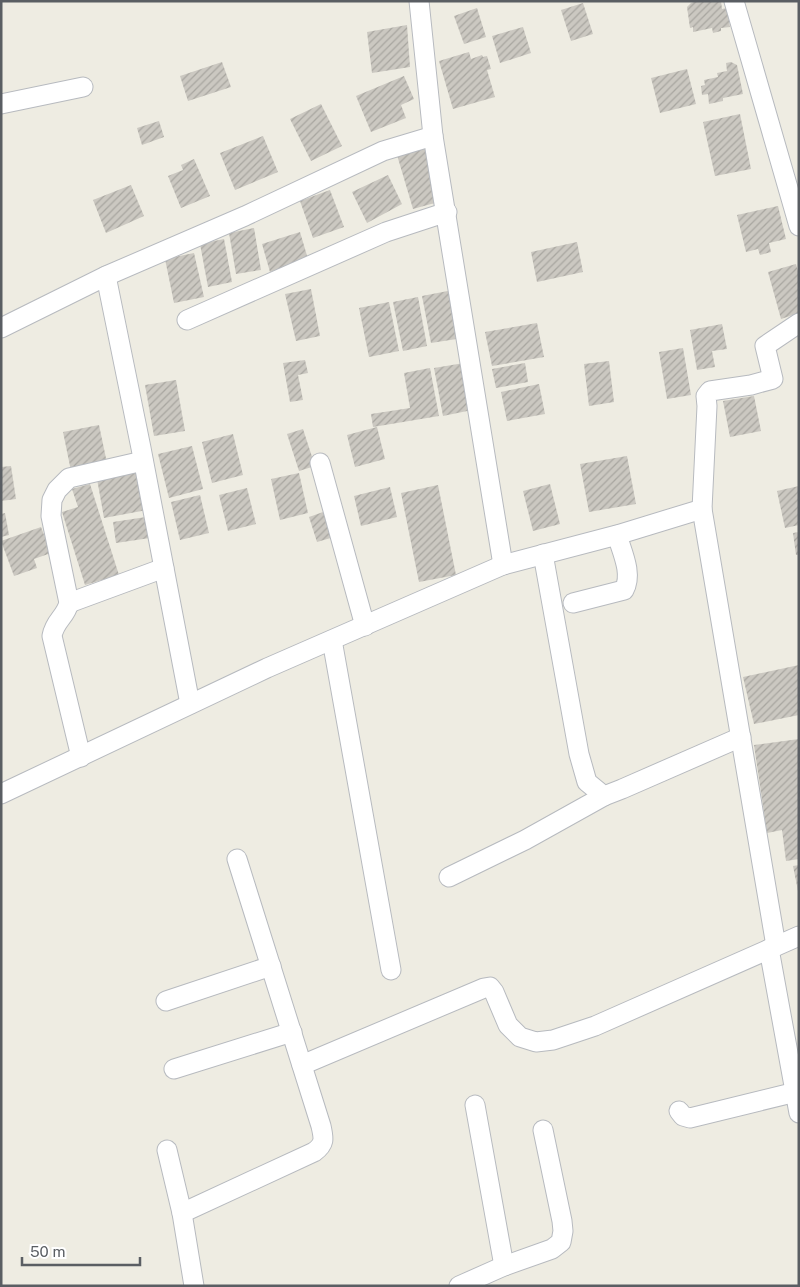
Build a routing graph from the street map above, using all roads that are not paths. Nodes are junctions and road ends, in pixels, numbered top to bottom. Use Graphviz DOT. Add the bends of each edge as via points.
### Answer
graph roads {
  1 [pos="419,1"];
  2 [pos="734,1"];
  3 [pos="83,87"];
  4 [pos="1,104"];
  5 [pos="433,136"];
  6 [pos="447,212"];
  7 [pos="799,226"];
  8 [pos="106,276"];
  9 [pos="186,320"];
  10 [pos="799,323"];
  11 [pos="1,328"];
  12 [pos="143,461"];
  13 [pos="320,463"];
  14 [pos="702,509"];
  15 [pos="617,534"];
  16 [pos="543,554"];
  17 [pos="503,565"];
  18 [pos="164,568"];
  19 [pos="69,603"];
  20 [pos="573,603"];
  21 [pos="365,626"];
  22 [pos="332,640"];
  23 [pos="190,704"];
  24 [pos="740,736"];
  25 [pos="81,757"];
  26 [pos="1,794"];
  27 [pos="604,796"];
  28 [pos="237,859"];
  29 [pos="448,876"];
  30 [pos="799,936"];
  31 [pos="773,947"];
  32 [pos="271,966"];
  33 [pos="391,970"];
  34 [pos="166,1001"];
  35 [pos="292,1032"];
  36 [pos="302,1065"];
  37 [pos="174,1070"];
  38 [pos="796,1092"];
  39 [pos="475,1106"];
  40 [pos="679,1111"];
  41 [pos="799,1113"];
  42 [pos="543,1130"];
  43 [pos="167,1150"];
  44 [pos="182,1213"];
  45 [pos="504,1266"];
  46 [pos="194,1286"];
  47 [pos="459,1286"];
  1 -- 5 [label="street"];
  2 -- 7 [label="street"];
  3 -- 4 [label="street"];
  5 -- 6 [label="street"];
  5 -- 8 [label="street" via="383,151"];
  6 -- 9 [label="street" via="386,232"];
  6 -- 17 [label="street"];
  8 -- 11 [label="street"];
  8 -- 12 [label="street"];
  10 -- 14 [label="street" via="765,346 773,379 751,386 710,391 706,396"];
  12 -- 18 [label="street"];
  12 -- 19 [label="street" via="69,478 57,490 52,500 51,516"];
  13 -- 21 [label="street"];
  14 -- 15 [label="street"];
  14 -- 24 [label="street"];
  15 -- 16 [label="street"];
  15 -- 20 [label="street" via="628,575 624,590"];
  16 -- 17 [label="street"];
  16 -- 27 [label="street" via="579,754 587,782"];
  17 -- 21 [label="street"];
  18 -- 19 [label="street"];
  18 -- 23 [label="street"];
  19 -- 25 [label="street" via="52,636"];
  21 -- 22 [label="street"];
  22 -- 23 [label="street"];
  22 -- 33 [label="street"];
  23 -- 25 [label="street"];
  24 -- 27 [label="street"];
  24 -- 31 [label="street"];
  25 -- 26 [label="street"];
  27 -- 29 [label="street" via="525,840"];
  28 -- 32 [label="street"];
  30 -- 31 [label="street"];
  31 -- 36 [label="street" via="595,1026 553,1040 536,1042 520,1037 508,1025 490,987"];
  31 -- 38 [label="street"];
  32 -- 34 [label="street"];
  32 -- 35 [label="street"];
  35 -- 36 [label="street"];
  35 -- 37 [label="street"];
  36 -- 44 [label="street" via="322,1126 324,1138 321,1147"];
  38 -- 40 [label="street" via="690,1118"];
  38 -- 41 [label="street"];
  39 -- 45 [label="street"];
  42 -- 45 [label="street" via="562,1221 561,1242"];
  43 -- 44 [label="street"];
  44 -- 46 [label="street"];
  45 -- 47 [label="street"];
}
